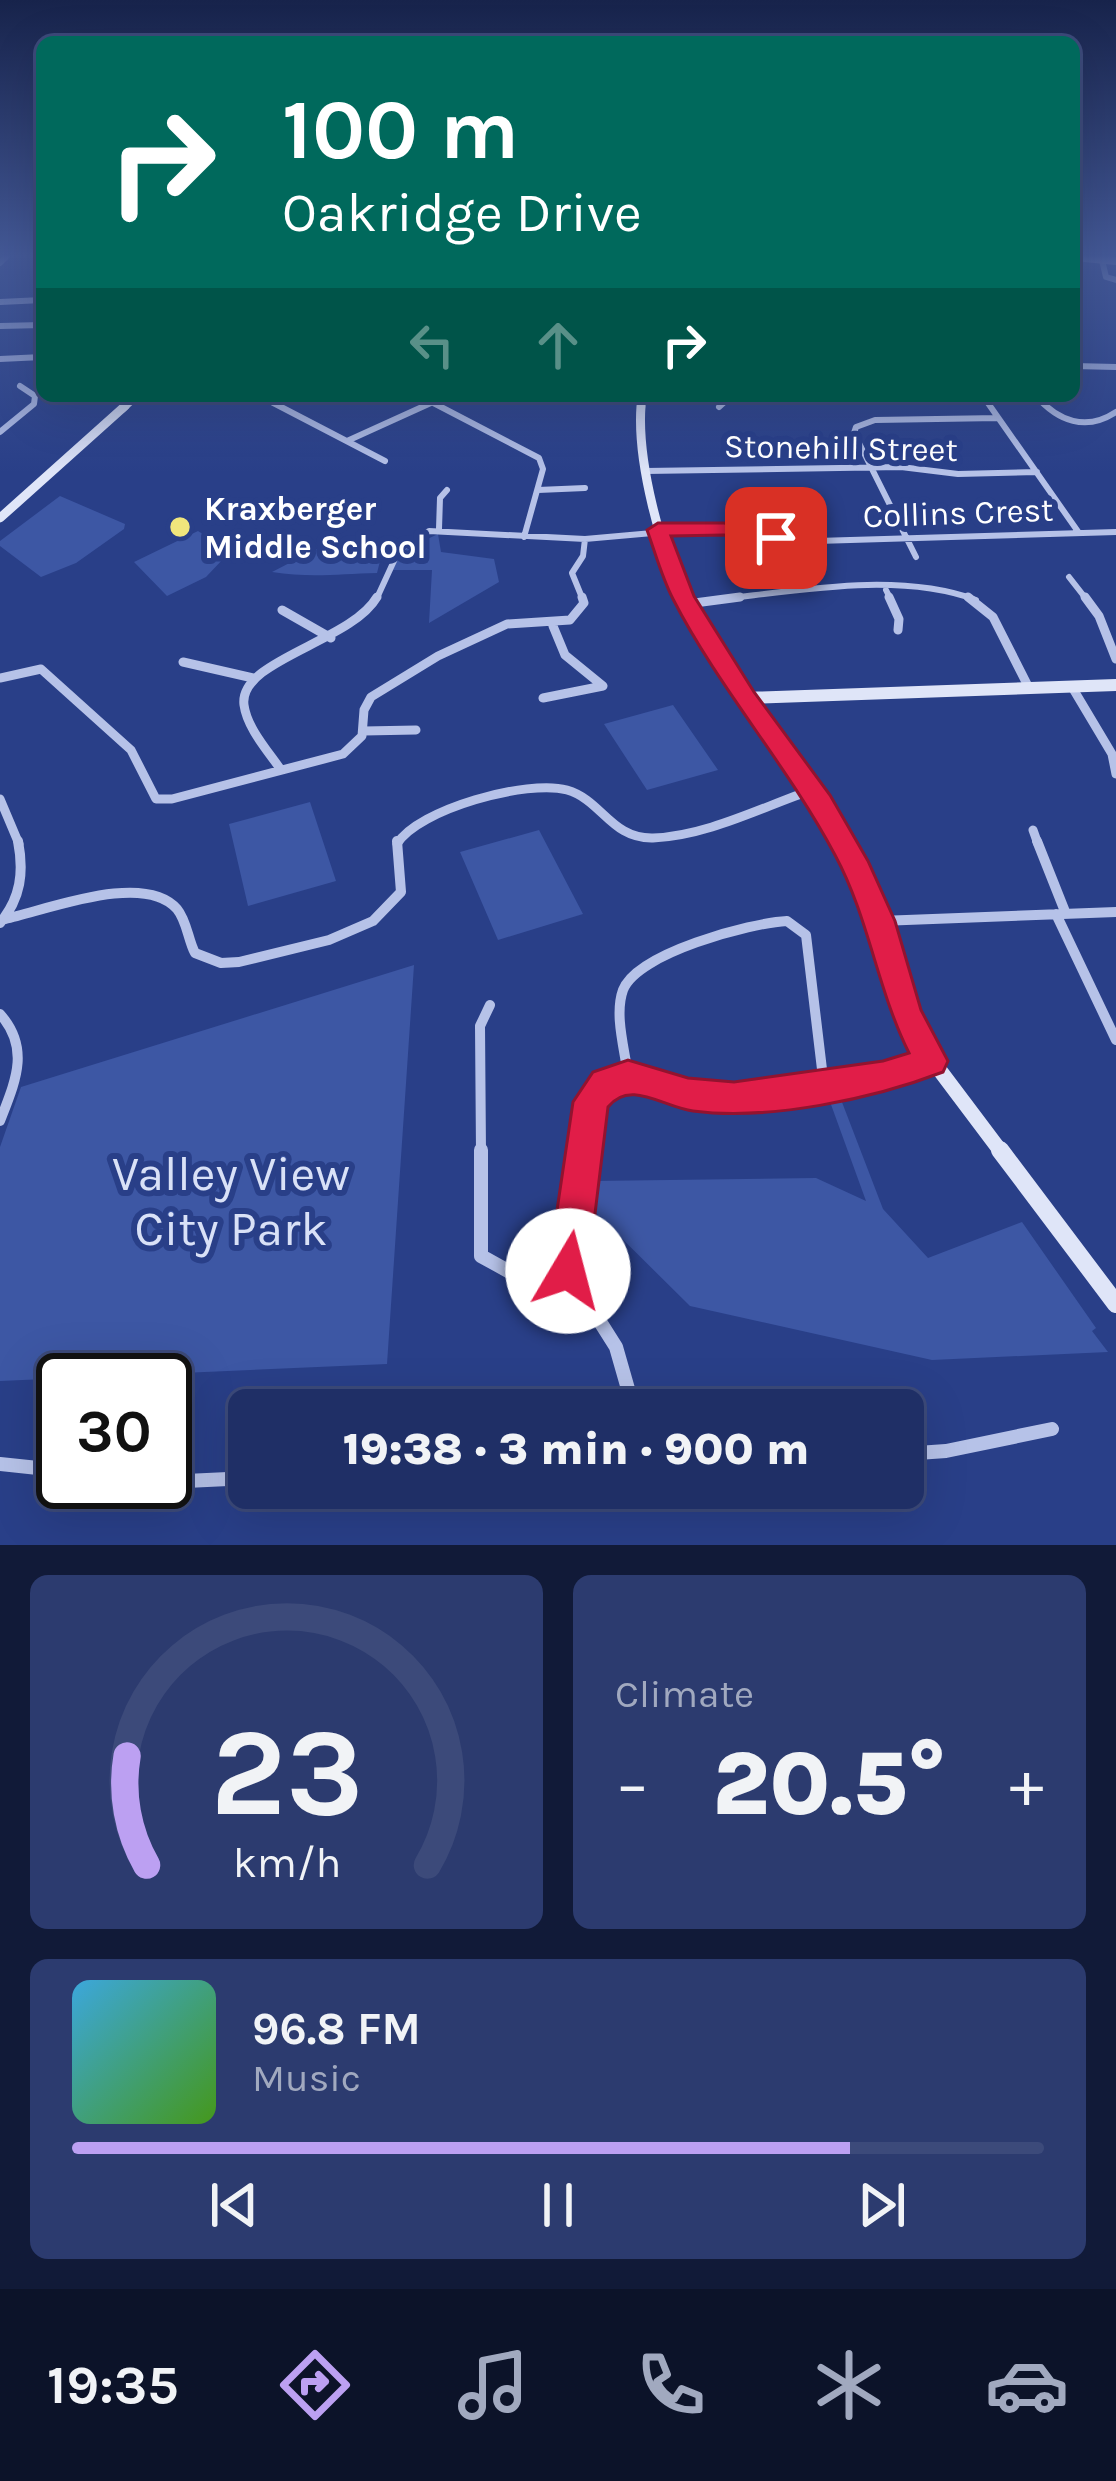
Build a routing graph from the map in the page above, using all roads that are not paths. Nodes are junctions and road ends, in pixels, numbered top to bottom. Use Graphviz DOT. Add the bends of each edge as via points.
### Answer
graph roads {
  1 [pos="36,358"];
  2 [pos="0,359"];
  3 [pos="1080,366"];
  4 [pos="1116,367"];
  5 [pos="20,386"];
  6 [pos="129,402"];
  7 [pos="272,402"];
  8 [pos="433,402"];
  9 [pos="642,402"];
  10 [pos="725,402"];
  11 [pos="987,402"];
  12 [pos="1040,402"];
  13 [pos="719,407"];
  14 [pos="1116,412"];
  15 [pos="998,418"];
  16 [pos="0,432"];
  17 [pos="347,441"];
  18 [pos="385,461"];
  19 [pos="872,467"];
  20 [pos="645,471"];
  21 [pos="1037,472"];
  22 [pos="585,488"];
  23 [pos="447,490"];
  24 [pos="538,490"];
  25 [pos="0,518"];
  26 [pos="439,529"];
  27 [pos="658,530"];
  28 [pos="1116,532"];
  29 [pos="1079,533"];
  30 [pos="524,537"];
  31 [pos="906,537"];
  32 [pos="585,539"];
  33 [pos="916,557"];
  34 [pos="572,573"];
  35 [pos="557,574"];
  36 [pos="1069,578"];
  37 [pos="886,590"];
  38 [pos="687,604"];
  39 [pos="282,610"];
  40 [pos="554,626"];
  41 [pos="898,630"];
  42 [pos="331,638"];
  43 [pos="1116,658"];
  44 [pos="183,662"];
  45 [pos="0,678"];
  46 [pos="253,678"];
  47 [pos="1116,686"];
  48 [pos="1072,687"];
  49 [pos="1029,688"];
  50 [pos="543,698"];
  51 [pos="745,698"];
  52 [pos="416,730"];
  53 [pos="364,731"];
  54 [pos="281,770"];
  55 [pos="1116,774"];
  56 [pos="812,790"];
  57 [pos="0,800"];
  58 [pos="1033,830"];
  59 [pos="1116,912"];
  60 [pos="1061,914"];
  61 [pos="3,921"];
  62 [pos="880,921"];
  63 [pos="490,1005"];
  64 [pos="0,1014"];
  65 [pos="1116,1040"];
  66 [pos="931,1061"];
  67 [pos="628,1076"];
  68 [pos="824,1086"];
  69 [pos="0,1121"];
  70 [pos="568,1271"];
  71 [pos="1116,1304"];
  72 [pos="628,1389"];
  73 [pos="1052,1429"];
  74 [pos="924,1453"];
  75 [pos="0,1464"];
  76 [pos="36,1468"];
  77 [pos="228,1479"];
  78 [pos="192,1481"];
  1 -- 2 [label="street"];
  3 -- 4 [label="street"];
  5 -- 16 [label="street" via="34,404"];
  6 -- 25 [label="main road"];
  7 -- 17 [label="street"];
  8 -- 17 [label="street"];
  8 -- 24 [label="street" via="536,454 543,469"];
  9 -- 20 [label="main road"];
  10 -- 13 [label="street"];
  11 -- 15 [label="street"];
  12 -- 14 [label="street" via="1070,421 1096,423"];
  15 -- 19 [label="street" via="862,423 854,433"];
  15 -- 21 [label="street"];
  17 -- 18 [label="street"];
  19 -- 20 [label="street, Stonehill Street"];
  19 -- 21 [label="street, Stonehill Street"];
  19 -- 31 [label="street"];
  20 -- 27 [label="main road"];
  21 -- 29 [label="street"];
  22 -- 24 [label="street"];
  23 -- 26 [label="street"];
  24 -- 30 [label="street"];
  26 -- 30 [label="street, Collins Crest"];
  26 -- 42 [label="street" via="397,548 377,603"];
  27 -- 31 [label="street, Collins Crest"];
  27 -- 32 [label="street, Collins Crest"];
  27 -- 38 [label="main road"];
  28 -- 29 [label="street, Collins Crest"];
  29 -- 31 [label="street, Collins Crest"];
  30 -- 32 [label="street, Collins Crest"];
  31 -- 33 [label="street"];
  32 -- 34 [label="street"];
  34 -- 35 [label="street"];
  34 -- 40 [label="street" via="583,609"];
  36 -- 43 [label="street" via="1099,616"];
  37 -- 38 [label="street"];
  37 -- 41 [label="street"];
  37 -- 49 [label="street" via="946,589 972,598"];
  38 -- 51 [label="main road"];
  39 -- 42 [label="street"];
  40 -- 50 [label="street" via="565,655 603,686"];
  40 -- 53 [label="street" via="499,626 447,651 371,698"];
  42 -- 46 [label="street"];
  44 -- 46 [label="street"];
  45 -- 54 [label="street" via="40,669 131,750 156,799"];
  46 -- 54 [label="street" via="244,706"];
  47 -- 48 [label="main road"];
  48 -- 49 [label="main road"];
  48 -- 55 [label="street"];
  49 -- 51 [label="main road"];
  51 -- 56 [label="main road"];
  52 -- 53 [label="street"];
  53 -- 54 [label="street" via="343,754"];
  56 -- 61 [label="street" via="655,838 615,830 579,794 549,786 423,818 397,841 401,892 381,919 239,962 195,953 179,911 160,896 127,891"];
  56 -- 62 [label="main road"];
  57 -- 61 [label="street" via="18,837 21,893"];
  58 -- 60 [label="street"];
  59 -- 60 [label="street"];
  60 -- 62 [label="street"];
  60 -- 65 [label="street"];
  62 -- 66 [label="main road" via="905,1012"];
  63 -- 70 [label="street" via="480,1026 481,1256 506,1272"];
  64 -- 69 [label="street" via="21,1046"];
  66 -- 68 [label="street"];
  66 -- 71 [label="main road"];
  67 -- 68 [label="street" via="718,1098"];
  67 -- 68 [label="street" via="622,993 634,972 788,921 806,935"];
  67 -- 70 [label="street" via="605,1084 591,1102"];
  70 -- 72 [label="street" via="616,1347"];
  73 -- 74 [label="street"];
  75 -- 76 [label="street"];
  77 -- 78 [label="street"];
}
